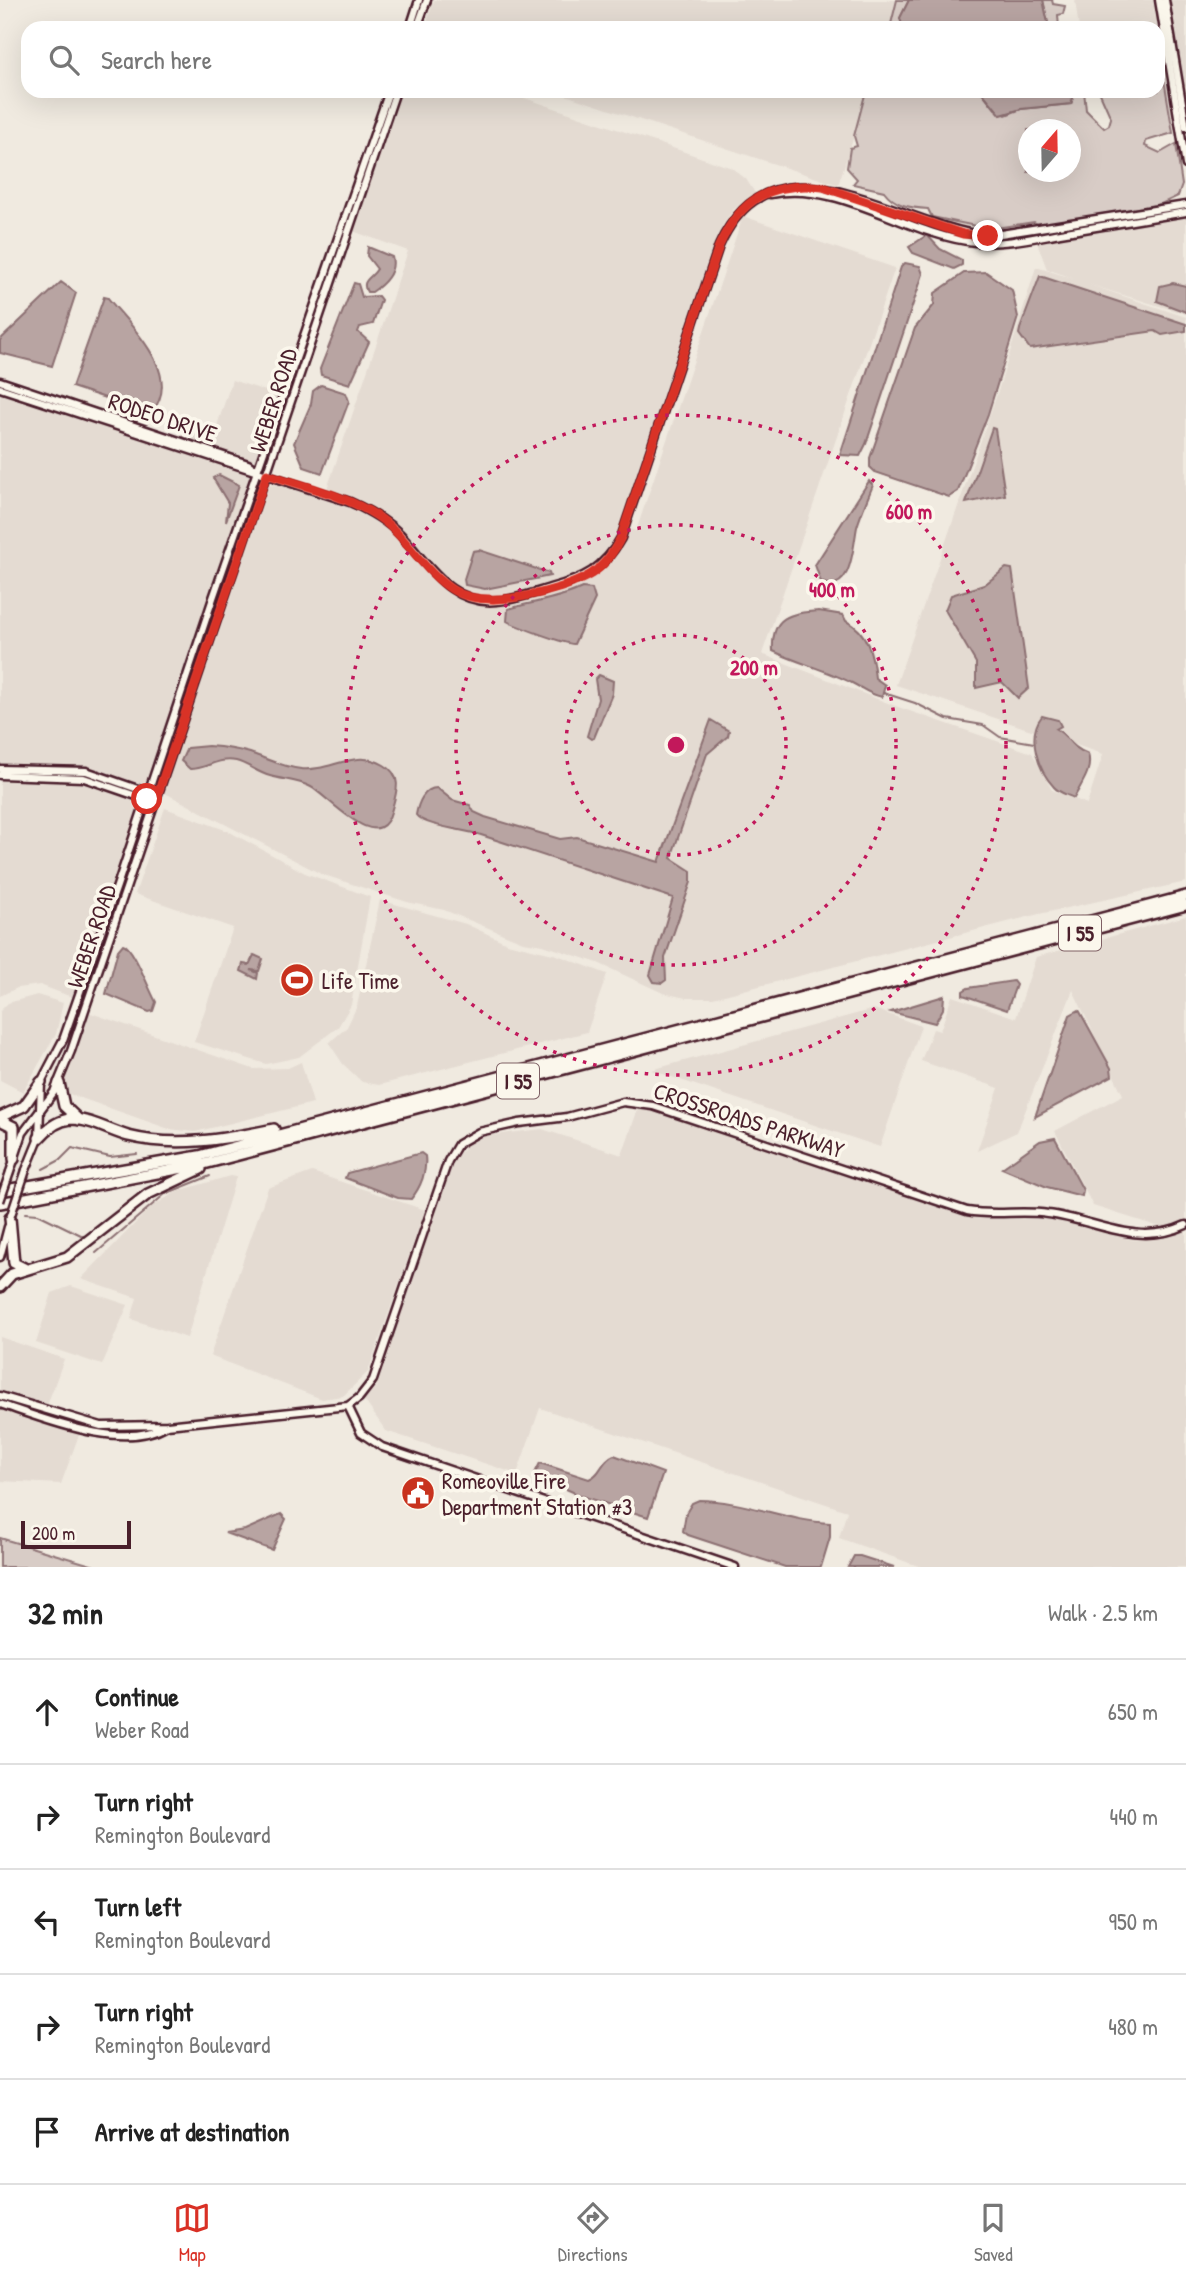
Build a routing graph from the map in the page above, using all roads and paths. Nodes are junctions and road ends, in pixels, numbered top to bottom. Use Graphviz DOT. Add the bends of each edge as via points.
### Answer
graph roads {
  1 [pos="419,0"];
  2 [pos="427,0"];
  3 [pos="1159,0"];
  4 [pos="1165,0"];
  5 [pos="412,21"];
  6 [pos="420,21"];
  7 [pos="1162,21"];
  8 [pos="1165,37"];
  9 [pos="386,98"];
  10 [pos="394,98"];
  11 [pos="1186,127"];
  12 [pos="1186,165"];
  13 [pos="761,196"];
  14 [pos="1186,205"];
  15 [pos="1186,212"];
  16 [pos="0,381"];
  17 [pos="0,388"];
  18 [pos="257,471"];
  19 [pos="267,474"];
  20 [pos="0,769"];
  21 [pos="0,775"];
  22 [pos="148,796"];
  23 [pos="156,799"];
  24 [pos="1186,896"];
  25 [pos="1186,905"];
  26 [pos="41,1082"];
  27 [pos="58,1083"];
  28 [pos="39,1112"];
  29 [pos="0,1119"];
  30 [pos="80,1121"];
  31 [pos="307,1126"];
  32 [pos="326,1130"];
  33 [pos="38,1138"];
  34 [pos="14,1159"];
  35 [pos="0,1191"];
  36 [pos="0,1202"];
  37 [pos="10,1218"];
  38 [pos="1186,1225"];
  39 [pos="0,1257"];
  40 [pos="31,1269"];
  41 [pos="0,1287"];
  42 [pos="0,1396"];
  43 [pos="0,1404"];
  44 [pos="348,1406"];
  45 [pos="167,1425"];
  46 [pos="735,1567"];
  1 -- 5 [label="street"];
  2 -- 6 [label="street"];
  3 -- 7 [label="street"];
  4 -- 11 [label="street"];
  8 -- 12 [label="street"];
  9 -- 18 [label="street, WEBER ROAD"];
  10 -- 19 [label="street, WEBER ROAD"];
  13 -- 14 [label="street" via="783,186 823,187 963,234 988,236"];
  13 -- 15 [label="street" via="794,191 822,194 946,236 995,243"];
  13 -- 19 [label="street" via="739,210 723,237 621,537 612,554 590,574 510,599 471,598 441,581 400,534 377,516"];
  16 -- 18 [label="street, RODEO DRIVE" via="246,463"];
  17 -- 18 [label="street, RODEO DRIVE"];
  18 -- 19 [label="street"];
  18 -- 22 [label="street, WEBER ROAD"];
  19 -- 23 [label="street, WEBER ROAD"];
  20 -- 22 [label="street" via="86,771"];
  21 -- 22 [label="street" via="84,778"];
  22 -- 23 [label="street"];
  22 -- 26 [label="street, WEBER ROAD" via="63,1040"];
  23 -- 27 [label="street, WEBER ROAD"];
  24 -- 31 [label="highway, I 55"];
  25 -- 32 [label="highway, I 55"];
  26 -- 28 [label="street, WEBER ROAD"];
  26 -- 29 [label="highway" via="24,1106"];
  27 -- 28 [label="street, WEBER ROAD"];
  27 -- 30 [label="highway" via="67,1110"];
  28 -- 33 [label="street, WEBER ROAD"];
  28 -- 34 [label="street, WEBER ROAD" via="23,1133"];
  29 -- 34 [label="highway" via="14,1127"];
  30 -- 31 [label="highway" via="169,1142"];
  30 -- 33 [label="highway" via="63,1121"];
  31 -- 35 [label="highway, I 55" via="199,1156"];
  32 -- 36 [label="highway, I 55" via="204,1164"];
  32 -- 40 [label="highway" via="175,1179 128,1208 67,1257"];
  33 -- 37 [label="street, WEBER ROAD, bridge"];
  34 -- 36 [label="street, WEBER ROAD, bridge"];
  37 -- 39 [label="street, WEBER ROAD"];
  37 -- 40 [label="highway" via="14,1263 20,1269"];
  38 -- 44 [label="street, CROSSROADS PARKWAY" via="1133,1235 1049,1214 967,1211 641,1102 508,1125 469,1136 452,1152 373,1380"];
  40 -- 41 [label="highway" via="12,1275"];
  42 -- 45 [label="street" via="92,1424"];
  43 -- 45 [label="street" via="99,1433 158,1431"];
  44 -- 45 [label="street"];
  44 -- 46 [label="street" via="361,1433 382,1447"];
}
